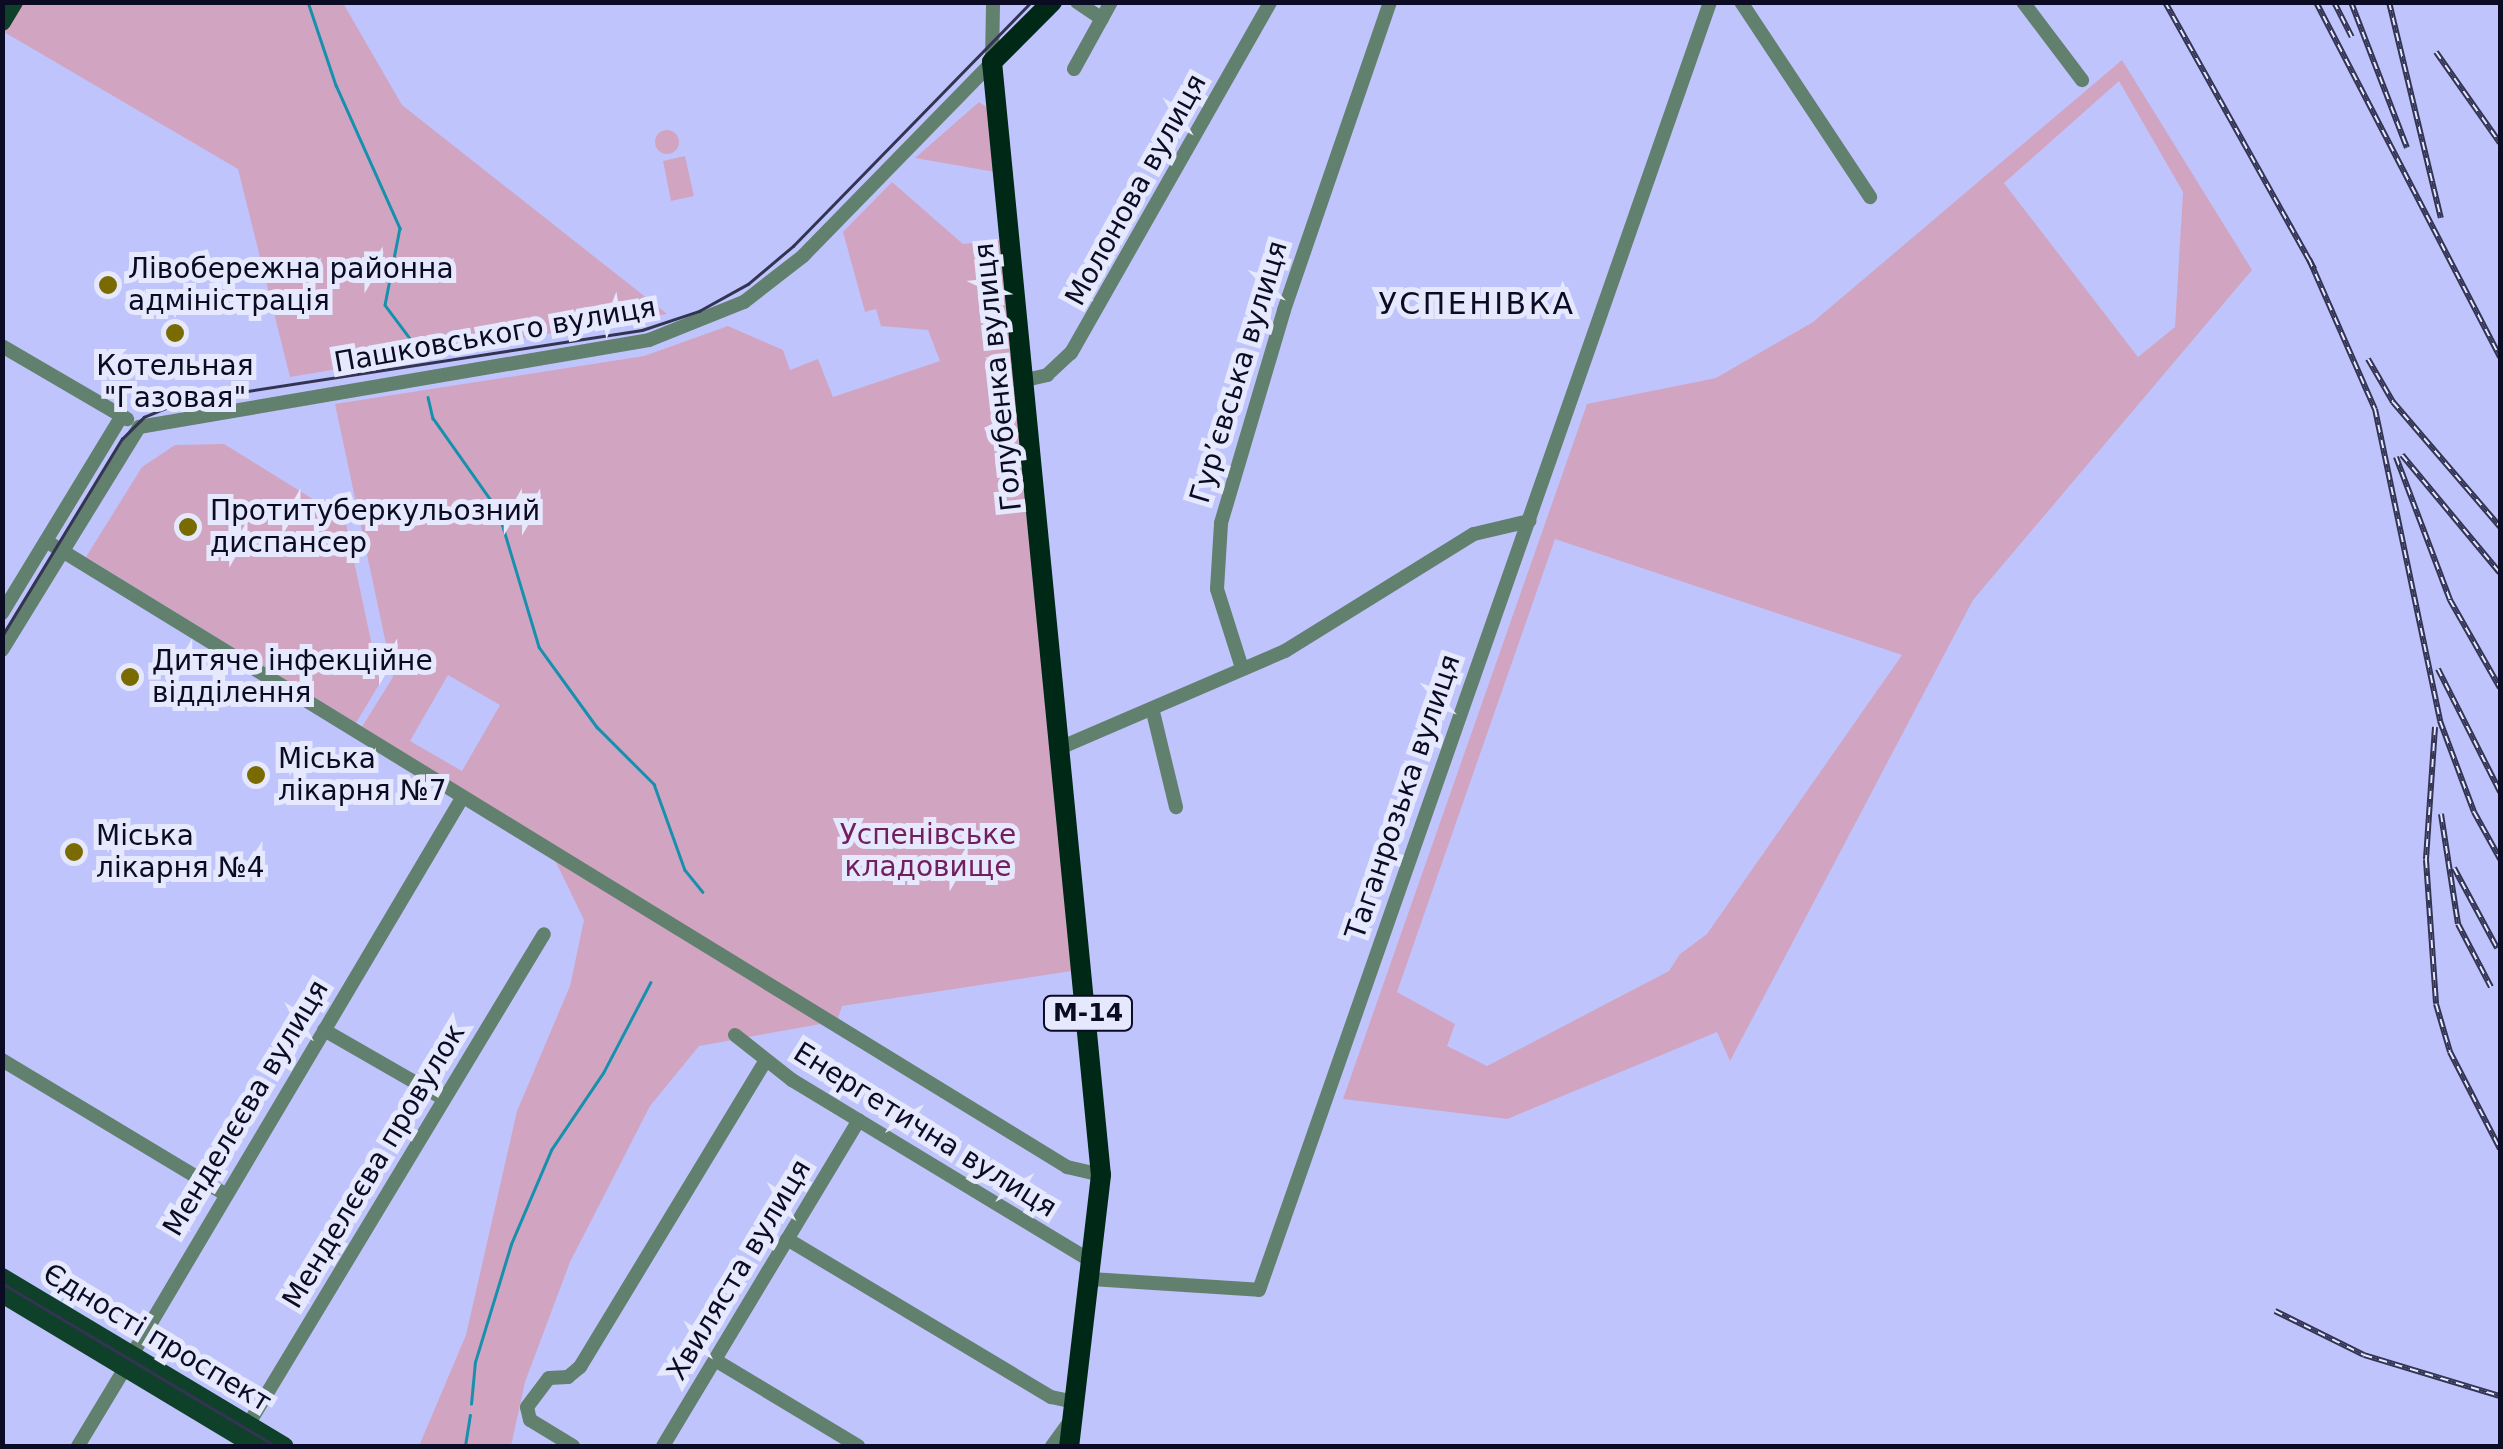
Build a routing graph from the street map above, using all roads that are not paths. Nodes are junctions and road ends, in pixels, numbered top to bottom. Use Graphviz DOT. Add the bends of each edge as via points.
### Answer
graph roads {
  1 [pos="14,2"];
  2 [pos="993,2"];
  3 [pos="1052,2"];
  4 [pos="1078,2"];
  5 [pos="1111,2"];
  6 [pos="1270,2"];
  7 [pos="1390,2"];
  8 [pos="1710,2"];
  9 [pos="1741,2"];
  10 [pos="2023,2"];
  11 [pos="1102,18"];
  12 [pos="2,22"];
  13 [pos="992,62"];
  14 [pos="1074,69"];
  15 [pos="2082,80"];
  16 [pos="1870,197"];
  17 [pos="2,346"];
  18 [pos="1026,380"];
  19 [pos="122,416"];
  20 [pos="180,417"];
  21 [pos="139,427"];
  22 [pos="1529,521"];
  23 [pos="46,541"];
  24 [pos="62,551"];
  25 [pos="2,613"];
  26 [pos="2,650"];
  27 [pos="1242,668"];
  28 [pos="1153,712"];
  29 [pos="1062,746"];
  30 [pos="462,798"];
  31 [pos="1176,807"];
  32 [pos="544,934"];
  33 [pos="324,1030"];
  34 [pos="735,1035"];
  35 [pos="2,1060"];
  36 [pos="765,1061"];
  37 [pos="444,1098"];
  38 [pos="859,1120"];
  39 [pos="1101,1175"];
  40 [pos="227,1195"];
  41 [pos="787,1238"];
  42 [pos="1092,1270"];
  43 [pos="2,1277"];
  44 [pos="2,1294"];
  45 [pos="715,1360"];
  46 [pos="129,1362"];
  47 [pos="1074,1410"];
  48 [pos="248,1425"];
  49 [pos="1061,1445"];
  50 [pos="78,1446"];
  51 [pos="255,1446"];
  52 [pos="284,1446"];
  53 [pos="573,1446"];
  54 [pos="662,1446"];
  55 [pos="858,1446"];
  1 -- 12 [label="main road"];
  2 -- 13 [label="street, Голубенка вулиця"];
  3 -- 13 [label="highway, Пашковського вулиця"];
  4 -- 11 [label="street"];
  5 -- 11 [label="street"];
  6 -- 18 [label="street, Молонова вулиця" via="1071,353 1047,375"];
  7 -- 27 [label="street, Гур’євська вулиця" via="1284,310 1220,523 1217,588"];
  8 -- 22 [label="street, Таганрозька вулиця"];
  9 -- 16 [label="street"];
  10 -- 15 [label="street"];
  11 -- 14 [label="street"];
  13 -- 18 [label="highway, Голубенка вулиця / М-14"];
  13 -- 20 [label="street, Пашковського вулиця" via="803,256 711,320 649,340"];
  17 -- 19 [label="street"];
  18 -- 29 [label="highway, Голубенка вулиця / М-14"];
  19 -- 20 [label="street, Пашковського вулиця"];
  19 -- 21 [label="street"];
  19 -- 23 [label="street"];
  20 -- 21 [label="street, Пашковського вулиця"];
  21 -- 24 [label="street"];
  22 -- 27 [label="street" via="1474,534 1307,638"];
  22 -- 42 [label="street, Таганрозька вулиця" via="1259,1290"];
  23 -- 24 [label="street"];
  23 -- 25 [label="street"];
  24 -- 26 [label="street"];
  24 -- 30 [label="street"];
  27 -- 28 [label="street"];
  28 -- 29 [label="street"];
  28 -- 31 [label="street"];
  29 -- 39 [label="highway, М-14"];
  30 -- 33 [label="street, Менделєєва вулиця"];
  30 -- 39 [label="street" via="1067,1167"];
  32 -- 37 [label="street, Менделєєва провулок"];
  33 -- 37 [label="street"];
  33 -- 40 [label="street, Менделєєва вулиця"];
  34 -- 36 [label="street, Енергетична вулиця"];
  35 -- 40 [label="street"];
  36 -- 38 [label="street, Енергетична вулиця"];
  36 -- 53 [label="street" via="580,1368 545,1381 526,1415"];
  37 -- 48 [label="street, Менделєєва провулок"];
  38 -- 41 [label="street, Хвиляста вулиця"];
  38 -- 42 [label="street, Енергетична вулиця"];
  39 -- 42 [label="highway, М-14"];
  40 -- 46 [label="street, Менделєєва вулиця"];
  41 -- 45 [label="street, Хвиляста вулиця"];
  41 -- 47 [label="street"];
  42 -- 47 [label="highway, М-14"];
  43 -- 46 [label="main road, Єдності проспект"];
  44 -- 46 [label="main road, Єдності проспект"];
  45 -- 54 [label="street, Хвиляста вулиця"];
  45 -- 55 [label="street"];
  46 -- 48 [label="main road, Єдності проспект"];
  46 -- 50 [label="street, Менделєєва вулиця"];
  46 -- 51 [label="main road, Єдності проспект"];
  47 -- 49 [label="highway, М-14"];
  48 -- 52 [label="main road, Єдності проспект"];
}
